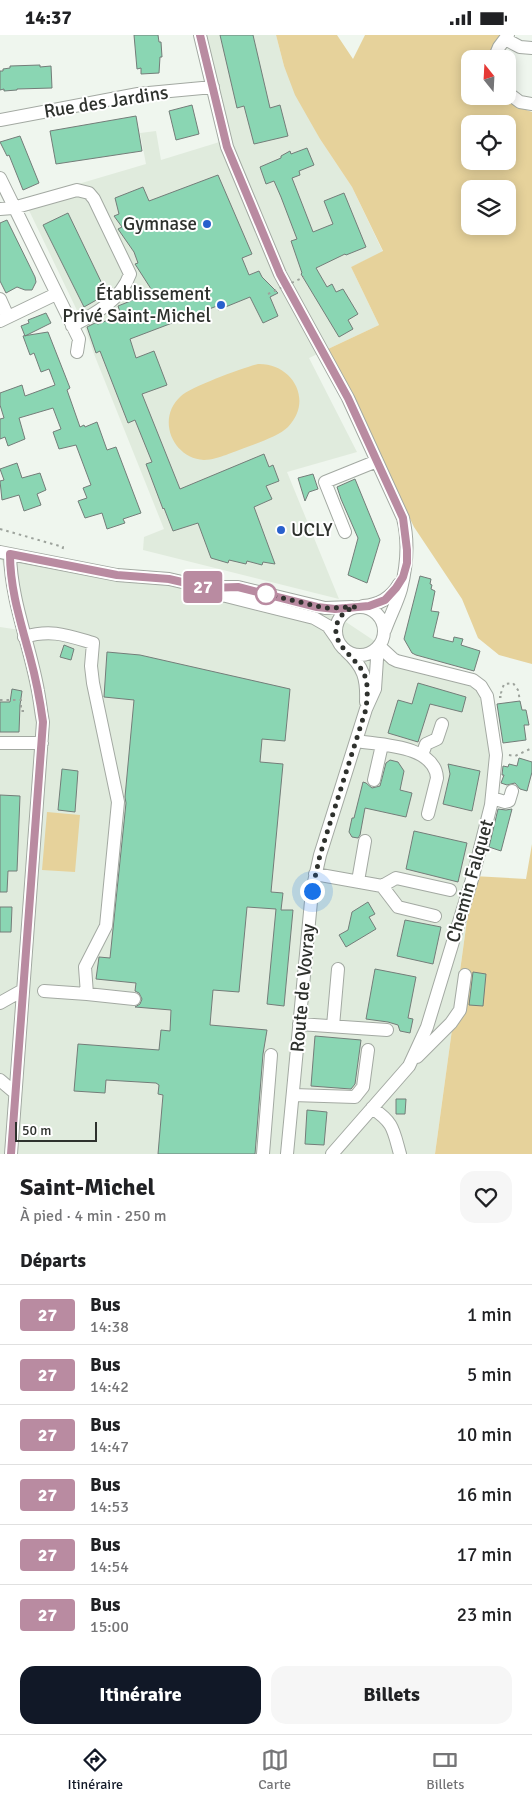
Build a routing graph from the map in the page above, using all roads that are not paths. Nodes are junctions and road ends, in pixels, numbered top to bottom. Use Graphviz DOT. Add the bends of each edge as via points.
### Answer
graph roads {
  1 [pos="200,35"];
  2 [pos="506,37"];
  3 [pos="532,48"];
  4 [pos="497,50"];
  5 [pos="212,87"];
  6 [pos="516,99"];
  7 [pos="532,104"];
  8 [pos="0,119"];
  9 [pos="0,179"];
  10 [pos="6,208"];
  11 [pos="56,293"];
  12 [pos="0,299"];
  13 [pos="4,319"];
  14 [pos="72,326"];
  15 [pos="77,352"];
  16 [pos="377,461"];
  17 [pos="345,531"];
  18 [pos="5,553"];
  19 [pos="5,576"];
  20 [pos="403,577"];
  21 [pos="208,588"];
  22 [pos="359,607"];
  23 [pos="385,630"];
  24 [pos="24,637"];
  25 [pos="337,639"];
  26 [pos="380,646"];
  27 [pos="346,651"];
  28 [pos="366,709"];
  29 [pos="442,724"];
  30 [pos="356,741"];
  31 [pos="0,743"];
  32 [pos="42,743"];
  33 [pos="382,745"];
  34 [pos="422,755"];
  35 [pos="374,780"];
  36 [pos="512,791"];
  37 [pos="492,798"];
  38 [pos="428,814"];
  39 [pos="365,841"];
  40 [pos="316,874"];
  41 [pos="358,881"];
  42 [pos="382,886"];
  43 [pos="450,890"];
  44 [pos="435,916"];
  45 [pos="338,969"];
  46 [pos="465,975"];
  47 [pos="23,990"];
  48 [pos="44,991"];
  49 [pos="87,994"];
  50 [pos="134,999"];
  51 [pos="0,1003"];
  52 [pos="299,1024"];
  53 [pos="333,1026"];
  54 [pos="387,1030"];
  55 [pos="368,1050"];
  56 [pos="271,1055"];
  57 [pos="408,1066"];
  58 [pos="0,1081"];
  59 [pos="14,1092"];
  60 [pos="293,1095"];
  61 [pos="372,1108"];
  62 [pos="11,1154"];
  63 [pos="263,1154"];
  64 [pos="287,1154"];
  65 [pos="332,1154"];
  66 [pos="400,1154"];
  1 -- 5 [label="street"];
  2 -- 3 [label="street" via="520,47"];
  2 -- 4 [label="street"];
  5 -- 8 [label="street, Rue des Jardins" via="138,94"];
  5 -- 16 [label="street" via="227,147 280,274 348,398"];
  6 -- 7 [label="street"];
  9 -- 10 [label="street"];
  10 -- 11 [label="street"];
  10 -- 14 [label="street" via="77,190 89,193 94,199 130,274 117,297"];
  11 -- 13 [label="street"];
  11 -- 14 [label="street"];
  12 -- 13 [label="street"];
  14 -- 15 [label="street" via="79,339"];
  16 -- 17 [label="street" via="325,482"];
  16 -- 20 [label="street" via="406,529 407,563"];
  18 -- 19 [label="street"];
  18 -- 21 [label="street" via="117,575 169,579"];
  19 -- 24 [label="street"];
  20 -- 22 [label="street" via="385,600"];
  20 -- 23 [label="street"];
  21 -- 22 [label="street" via="238,587 325,608"];
  21 -- 25 [label="street" via="226,596 314,618 328,626"];
  22 -- 23 [label="street" via="375,611"];
  22 -- 25 [label="street" via="340,618"];
  23 -- 26 [label="street"];
  24 -- 32 [label="street" via="38,690 43,722"];
  24 -- 49 [label="street" via="54,632 93,643 93,683 118,802 106,926 85,967"];
  25 -- 27 [label="street"];
  26 -- 27 [label="street" via="364,655"];
  26 -- 28 [label="street, Route de Vovray" via="375,689"];
  26 -- 37 [label="street, Chemin Falquet" via="397,661 473,681 481,686 487,696 496,755"];
  27 -- 28 [label="street, Route de Vovray" via="358,663 366,680"];
  28 -- 30 [label="street, Route de Vovray"];
  29 -- 34 [label="street" via="437,739 426,744"];
  30 -- 33 [label="street"];
  30 -- 40 [label="street, Route de Vovray"];
  31 -- 32 [label="street"];
  32 -- 47 [label="street"];
  33 -- 34 [label="street" via="409,749"];
  33 -- 35 [label="street"];
  34 -- 38 [label="street" via="429,760 437,778"];
  36 -- 37 [label="street" via="509,801"];
  37 -- 57 [label="street, Chemin Falquet" via="473,876 427,1027"];
  39 -- 41 [label="street"];
  40 -- 41 [label="street"];
  40 -- 52 [label="street, Route de Vovray"];
  41 -- 42 [label="street"];
  42 -- 43 [label="street" via="396,878"];
  42 -- 44 [label="street" via="398,907"];
  45 -- 53 [label="street"];
  46 -- 57 [label="street" via="460,1010"];
  47 -- 51 [label="street"];
  47 -- 59 [label="street"];
  48 -- 49 [label="street"];
  49 -- 50 [label="street"];
  52 -- 53 [label="street"];
  52 -- 60 [label="street, Route de Vovray"];
  53 -- 54 [label="street"];
  55 -- 60 [label="street" via="363,1087 355,1097"];
  56 -- 63 [label="street"];
  57 -- 61 [label="street, Chemin Falquet"];
  58 -- 59 [label="street"];
  59 -- 62 [label="street"];
  60 -- 64 [label="street, Route de Vovray"];
  61 -- 65 [label="street, Chemin Falquet"];
  61 -- 66 [label="street" via="391,1123"];
}
